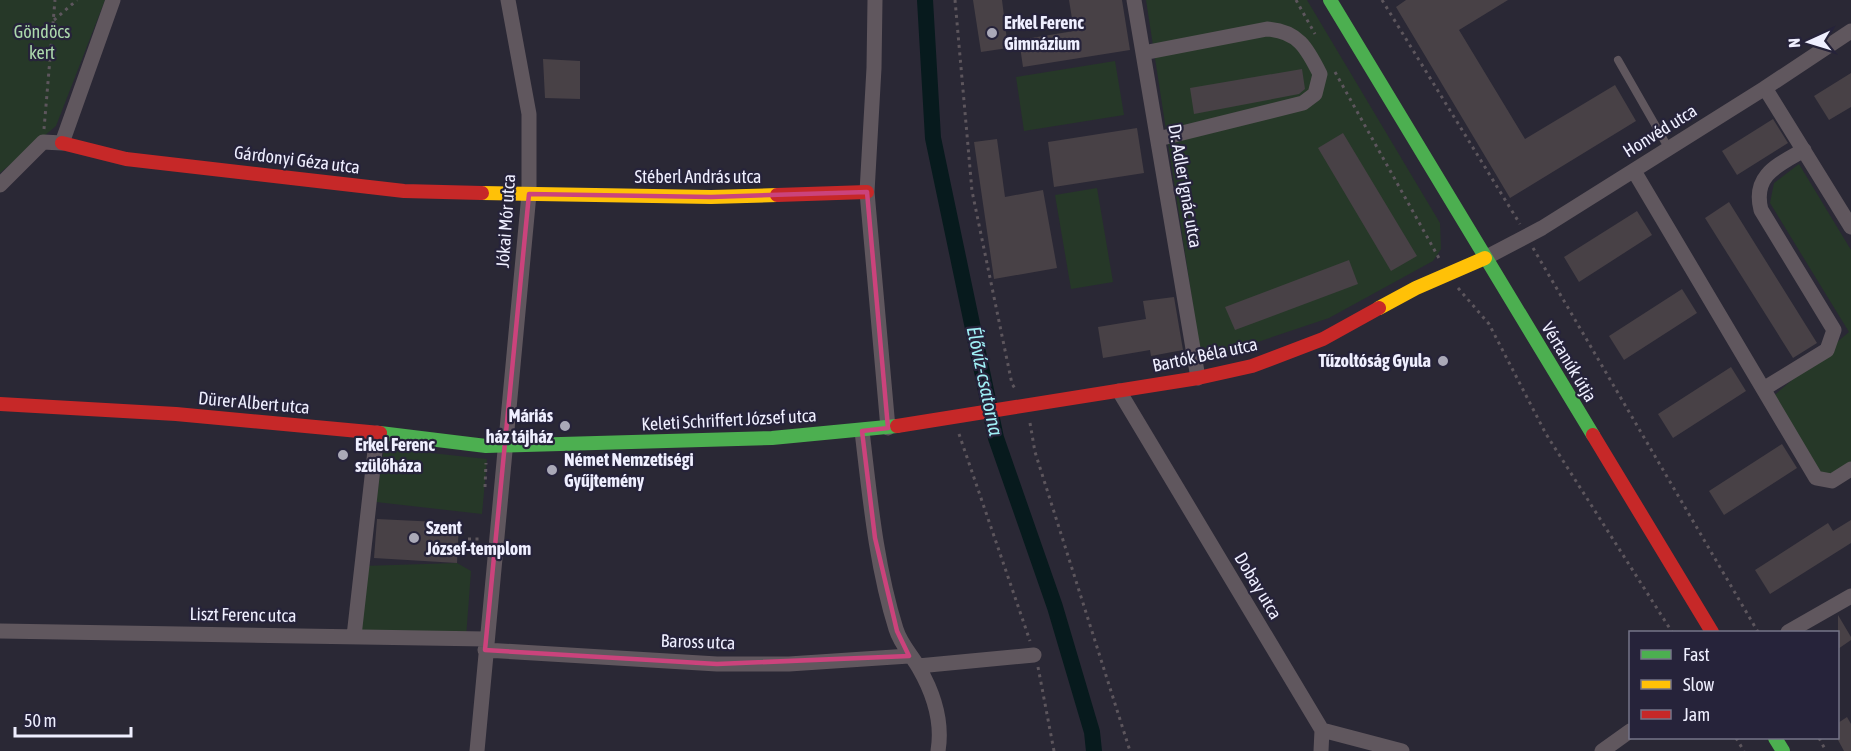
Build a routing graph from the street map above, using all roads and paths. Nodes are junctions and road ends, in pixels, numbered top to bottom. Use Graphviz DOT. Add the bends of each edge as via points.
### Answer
graph roads {
  1 [pos="55,0"];
  2 [pos="77,0"];
  3 [pos="113,0"];
  4 [pos="508,0"];
  5 [pos="875,0"];
  6 [pos="955,0"];
  7 [pos="1134,0"];
  8 [pos="1382,0"];
  9 [pos="1338,3"];
  10 [pos="53,21"];
  11 [pos="1851,31"];
  12 [pos="1143,53"];
  13 [pos="1618,60"];
  14 [pos="1765,88"];
  15 [pos="1357,112"];
  16 [pos="1158,139"];
  17 [pos="43,142"];
  18 [pos="62,143"];
  19 [pos="1669,148"];
  20 [pos="1804,150"];
  21 [pos="1634,171"];
  22 [pos="0,185"];
  23 [pos="867,192"];
  24 [pos="529,194"];
  25 [pos="1851,227"];
  26 [pos="1527,237"];
  27 [pos="1485,258"];
  28 [pos="1448,275"];
  29 [pos="1198,378"];
  30 [pos="1765,388"];
  31 [pos="1119,391"];
  32 [pos="0,404"];
  33 [pos="1023,407"];
  34 [pos="954,419"];
  35 [pos="888,428"];
  36 [pos="862,431"];
  37 [pos="377,433"];
  38 [pos="504,447"];
  39 [pos="1851,469"];
  40 [pos="468,539"];
  41 [pos="483,539"];
  42 [pos="1851,596"];
  43 [pos="0,631"];
  44 [pos="1671,631"];
  45 [pos="1711,631"];
  46 [pos="1757,631"];
  47 [pos="1791,631"];
  48 [pos="354,636"];
  49 [pos="486,644"];
  50 [pos="1034,655"];
  51 [pos="914,661"];
  52 [pos="1322,730"];
  53 [pos="1629,733"];
  54 [pos="477,751"];
  55 [pos="938,751"];
  56 [pos="1054,751"];
  57 [pos="1130,751"];
  58 [pos="1321,751"];
  59 [pos="1402,751"];
  60 [pos="1602,751"];
  1 -- 10 [label="path"];
  2 -- 10 [label="path"];
  3 -- 18 [label="street"];
  4 -- 24 [label="street, Jókai Mór utca" via="529,114"];
  5 -- 23 [label="street"];
  6 -- 33 [label="path" via="972,191 1012,384"];
  7 -- 12 [label="street, Dr. Adler Ignác utca"];
  8 -- 26 [label="path"];
  9 -- 27 [label="main road, Vértanúk útja" via="1396,110"];
  10 -- 17 [label="path"];
  11 -- 14 [label="street, Honvéd utca"];
  12 -- 16 [label="street, Dr. Adler Ignác utca"];
  12 -- 16 [label="street" via="1267,29 1283,30 1304,46 1320,74 1315,94 1303,103"];
  13 -- 19 [label="lane"];
  14 -- 19 [label="street, Honvéd utca"];
  14 -- 20 [label="street"];
  15 -- 28 [label="path"];
  16 -- 29 [label="street, Dr. Adler Ignác utca"];
  17 -- 18 [label="street"];
  17 -- 22 [label="street"];
  18 -- 24 [label="main road, Gárdonyi Géza utca" via="126,159 405,191"];
  19 -- 21 [label="street, Honvéd utca"];
  20 -- 25 [label="street"];
  20 -- 30 [label="street" via="1775,167 1760,182 1758,200 1834,330 1827,350"];
  21 -- 26 [label="street, Honvéd utca"];
  21 -- 30 [label="street"];
  23 -- 24 [label="main road, Stéberl András utca" via="711,197"];
  23 -- 35 [label="street"];
  24 -- 38 [label="street, Jókai Mór utca"];
  26 -- 27 [label="street, Honvéd utca"];
  26 -- 46 [label="path"];
  27 -- 28 [label="main road, Bartók Béla utca"];
  27 -- 45 [label="main road, Vértanúk útja"];
  28 -- 29 [label="main road, Bartók Béla utca" via="1416,288 1323,339 1252,366"];
  28 -- 44 [label="path" via="1489,324 1546,434"];
  29 -- 31 [label="main road, Bartók Béla utca"];
  30 -- 39 [label="street" via="1816,478 1832,481"];
  31 -- 33 [label="main road, Bartók Béla utca"];
  31 -- 52 [label="street, Dobay utca"];
  32 -- 37 [label="main road, Dürer Albert utca" via="176,414"];
  33 -- 34 [label="main road, Bartók Béla utca"];
  33 -- 57 [label="path"];
  34 -- 35 [label="main road, Keleti Schriffert József utca"];
  34 -- 50 [label="path"];
  35 -- 36 [label="main road, Keleti Schriffert József utca"];
  36 -- 38 [label="main road, Keleti Schriffert József utca"];
  36 -- 51 [label="street" via="875,538 897,631"];
  37 -- 38 [label="main road, Dürer Albert utca"];
  37 -- 48 [label="street"];
  38 -- 49 [label="street, Jókai Mór utca"];
  40 -- 41 [label="path"];
  42 -- 47 [label="street"];
  43 -- 48 [label="street, Liszt Ferenc utca"];
  48 -- 49 [label="street, Liszt Ferenc utca"];
  49 -- 51 [label="street, Baross utca" via="717,664"];
  49 -- 54 [label="street, Jókai Mór utca"];
  50 -- 51 [label="street, Baross utca"];
  50 -- 56 [label="path"];
  51 -- 55 [label="street" via="938,716"];
  52 -- 58 [label="street"];
  52 -- 59 [label="street"];
  53 -- 60 [label="street"];
}
